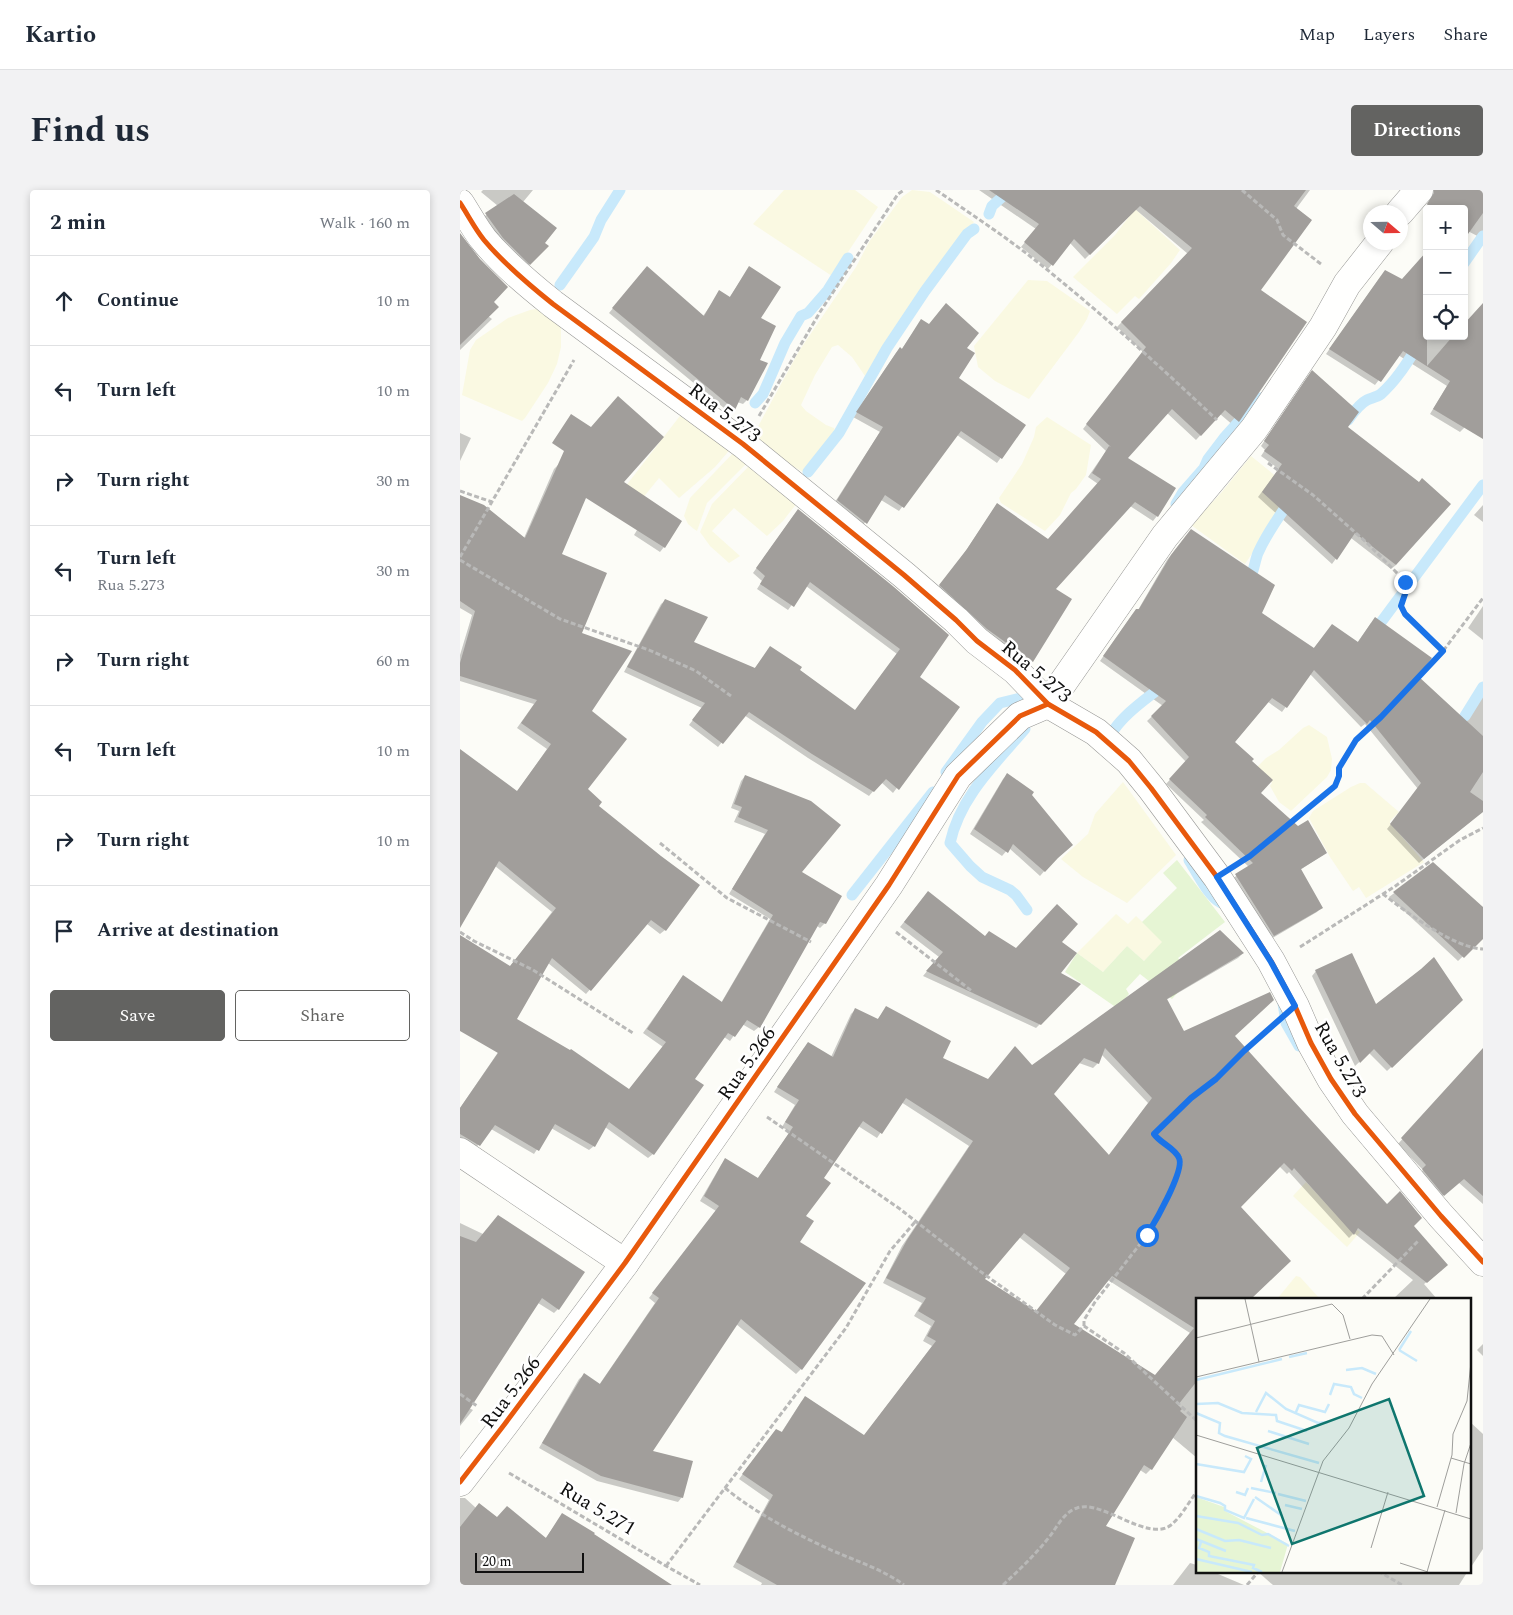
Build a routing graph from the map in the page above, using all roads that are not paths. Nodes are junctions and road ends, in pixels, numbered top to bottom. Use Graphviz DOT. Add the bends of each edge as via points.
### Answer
graph roads {
  1 [pos="1419,190"];
  2 [pos="460,204"];
  3 [pos="1406,205"];
  4 [pos="1374,250"];
  5 [pos="1048,704"];
  6 [pos="460,1152"];
  7 [pos="1483,1262"];
  8 [pos="625,1263"];
  9 [pos="460,1482"];
  1 -- 3 [label="street"];
  2 -- 5 [label="street, Rua 5.273" via="506,264 552,304 744,444 904,575 977,641 1015,670"];
  4 -- 5 [label="street" via="1347,284 1323,327 1243,444 1165,536"];
  5 -- 7 [label="street, Rua 5.273" via="1096,732 1129,761 1151,788 1217,877 1271,962 1311,1043 1355,1114"];
  5 -- 8 [label="street, Rua 5.266" via="1020,716 958,776 889,885"];
  6 -- 8 [label="street"];
  8 -- 9 [label="street, Rua 5.266"];
}
